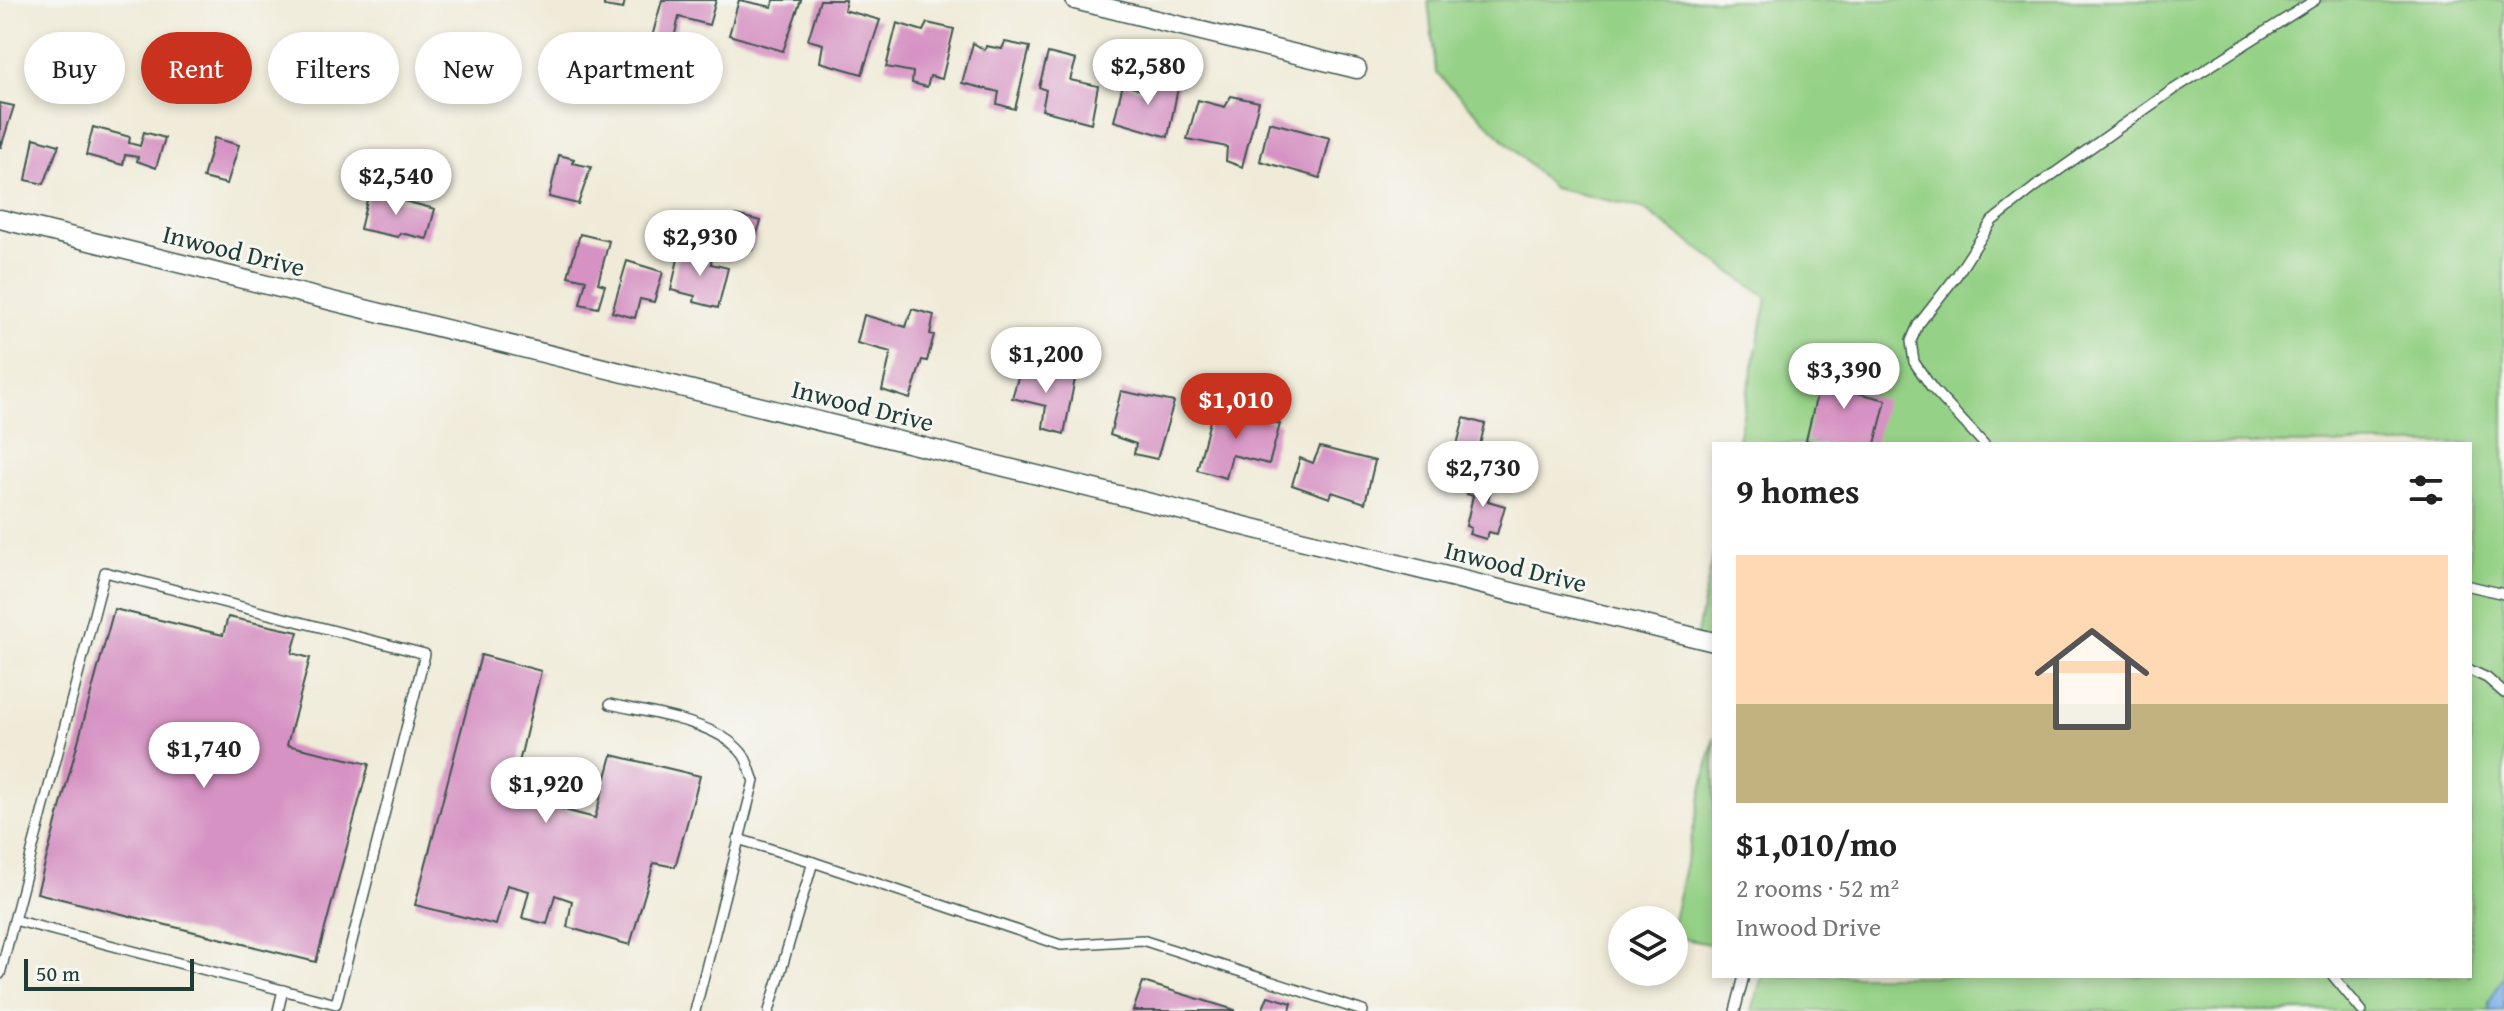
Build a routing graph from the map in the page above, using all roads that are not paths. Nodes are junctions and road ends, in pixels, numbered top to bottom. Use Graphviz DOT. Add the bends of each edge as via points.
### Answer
graph roads {
  1 [pos="1075,0"];
  2 [pos="2315,0"];
  3 [pos="1357,69"];
  4 [pos="0,219"];
  5 [pos="1982,442"];
  6 [pos="2472,586"];
  7 [pos="2504,594"];
  8 [pos="1712,642"];
  9 [pos="2472,671"];
  10 [pos="2504,693"];
  11 [pos="610,704"];
  12 [pos="738,839"];
  13 [pos="813,862"];
  14 [pos="14,920"];
  15 [pos="0,974"];
  16 [pos="1743,978"];
  17 [pos="2335,978"];
  18 [pos="283,990"];
  19 [pos="278,1011"];
  20 [pos="695,1011"];
  21 [pos="769,1011"];
  22 [pos="1363,1011"];
  23 [pos="1735,1011"];
  24 [pos="2362,1011"];
  1 -- 3 [label="street"];
  2 -- 5 [label="lane" via="2171,91 1992,221 1911,341 1914,362 1932,388"];
  4 -- 8 [label="street, Inwood Drive"];
  6 -- 7 [label="lane"];
  9 -- 10 [label="lane"];
  11 -- 12 [label="lane" via="716,732 743,753 754,781"];
  12 -- 13 [label="lane"];
  12 -- 20 [label="lane"];
  13 -- 21 [label="lane"];
  13 -- 22 [label="lane" via="1061,945 1142,940"];
  14 -- 15 [label="lane"];
  14 -- 18 [label="lane"];
  14 -- 18 [label="lane" via="105,572 425,654 336,1004"];
  16 -- 23 [label="lane"];
  17 -- 24 [label="lane"];
  18 -- 19 [label="lane"];
}
